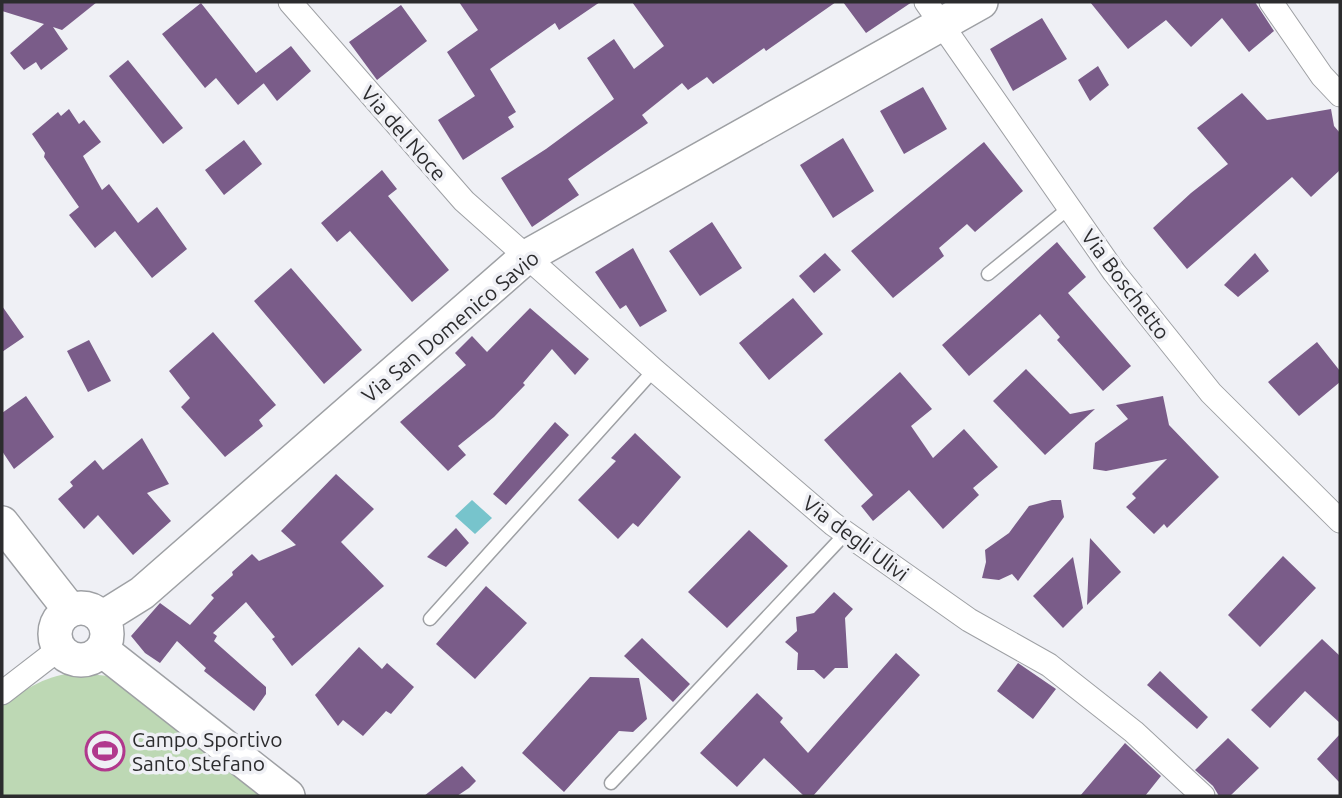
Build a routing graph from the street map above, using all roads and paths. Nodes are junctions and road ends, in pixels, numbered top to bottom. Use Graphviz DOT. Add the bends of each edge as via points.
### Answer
graph roads {
  1 [pos="290,2"];
  2 [pos="981,2"];
  3 [pos="1271,2"];
  4 [pos="933,13"];
  5 [pos="1340,95"];
  6 [pos="1069,208"];
  7 [pos="526,257"];
  8 [pos="988,274"];
  9 [pos="654,370"];
  10 [pos="1340,521"];
  11 [pos="2,523"];
  12 [pos="846,533"];
  13 [pos="430,619"];
  14 [pos="92,626"];
  15 [pos="59,649"];
  16 [pos="2,693"];
  17 [pos="611,783"];
  18 [pos="288,796"];
  19 [pos="1203,796"];
  1 -- 7 [label="street, Via del Noce" via="464,201"];
  2 -- 4 [label="street, Via San Domenico Savio"];
  3 -- 5 [label="street"];
  4 -- 6 [label="street, Via Boschetto"];
  4 -- 7 [label="street, Via San Domenico Savio"];
  6 -- 8 [label="lane"];
  6 -- 10 [label="street, Via Boschetto" via="1211,393"];
  7 -- 9 [label="street, Via degli Ulivi"];
  7 -- 14 [label="street, Via San Domenico Savio" via="142,593"];
  9 -- 12 [label="street, Via degli Ulivi"];
  9 -- 13 [label="lane"];
  11 -- 14 [label="street"];
  12 -- 17 [label="lane"];
  12 -- 19 [label="street, Via degli Ulivi" via="969,620 1049,665 1134,732"];
  14 -- 15 [label="street" via="57,623"];
  14 -- 15 [label="street" via="89,660 72,659"];
  14 -- 18 [label="street"];
  15 -- 16 [label="street"];
}
